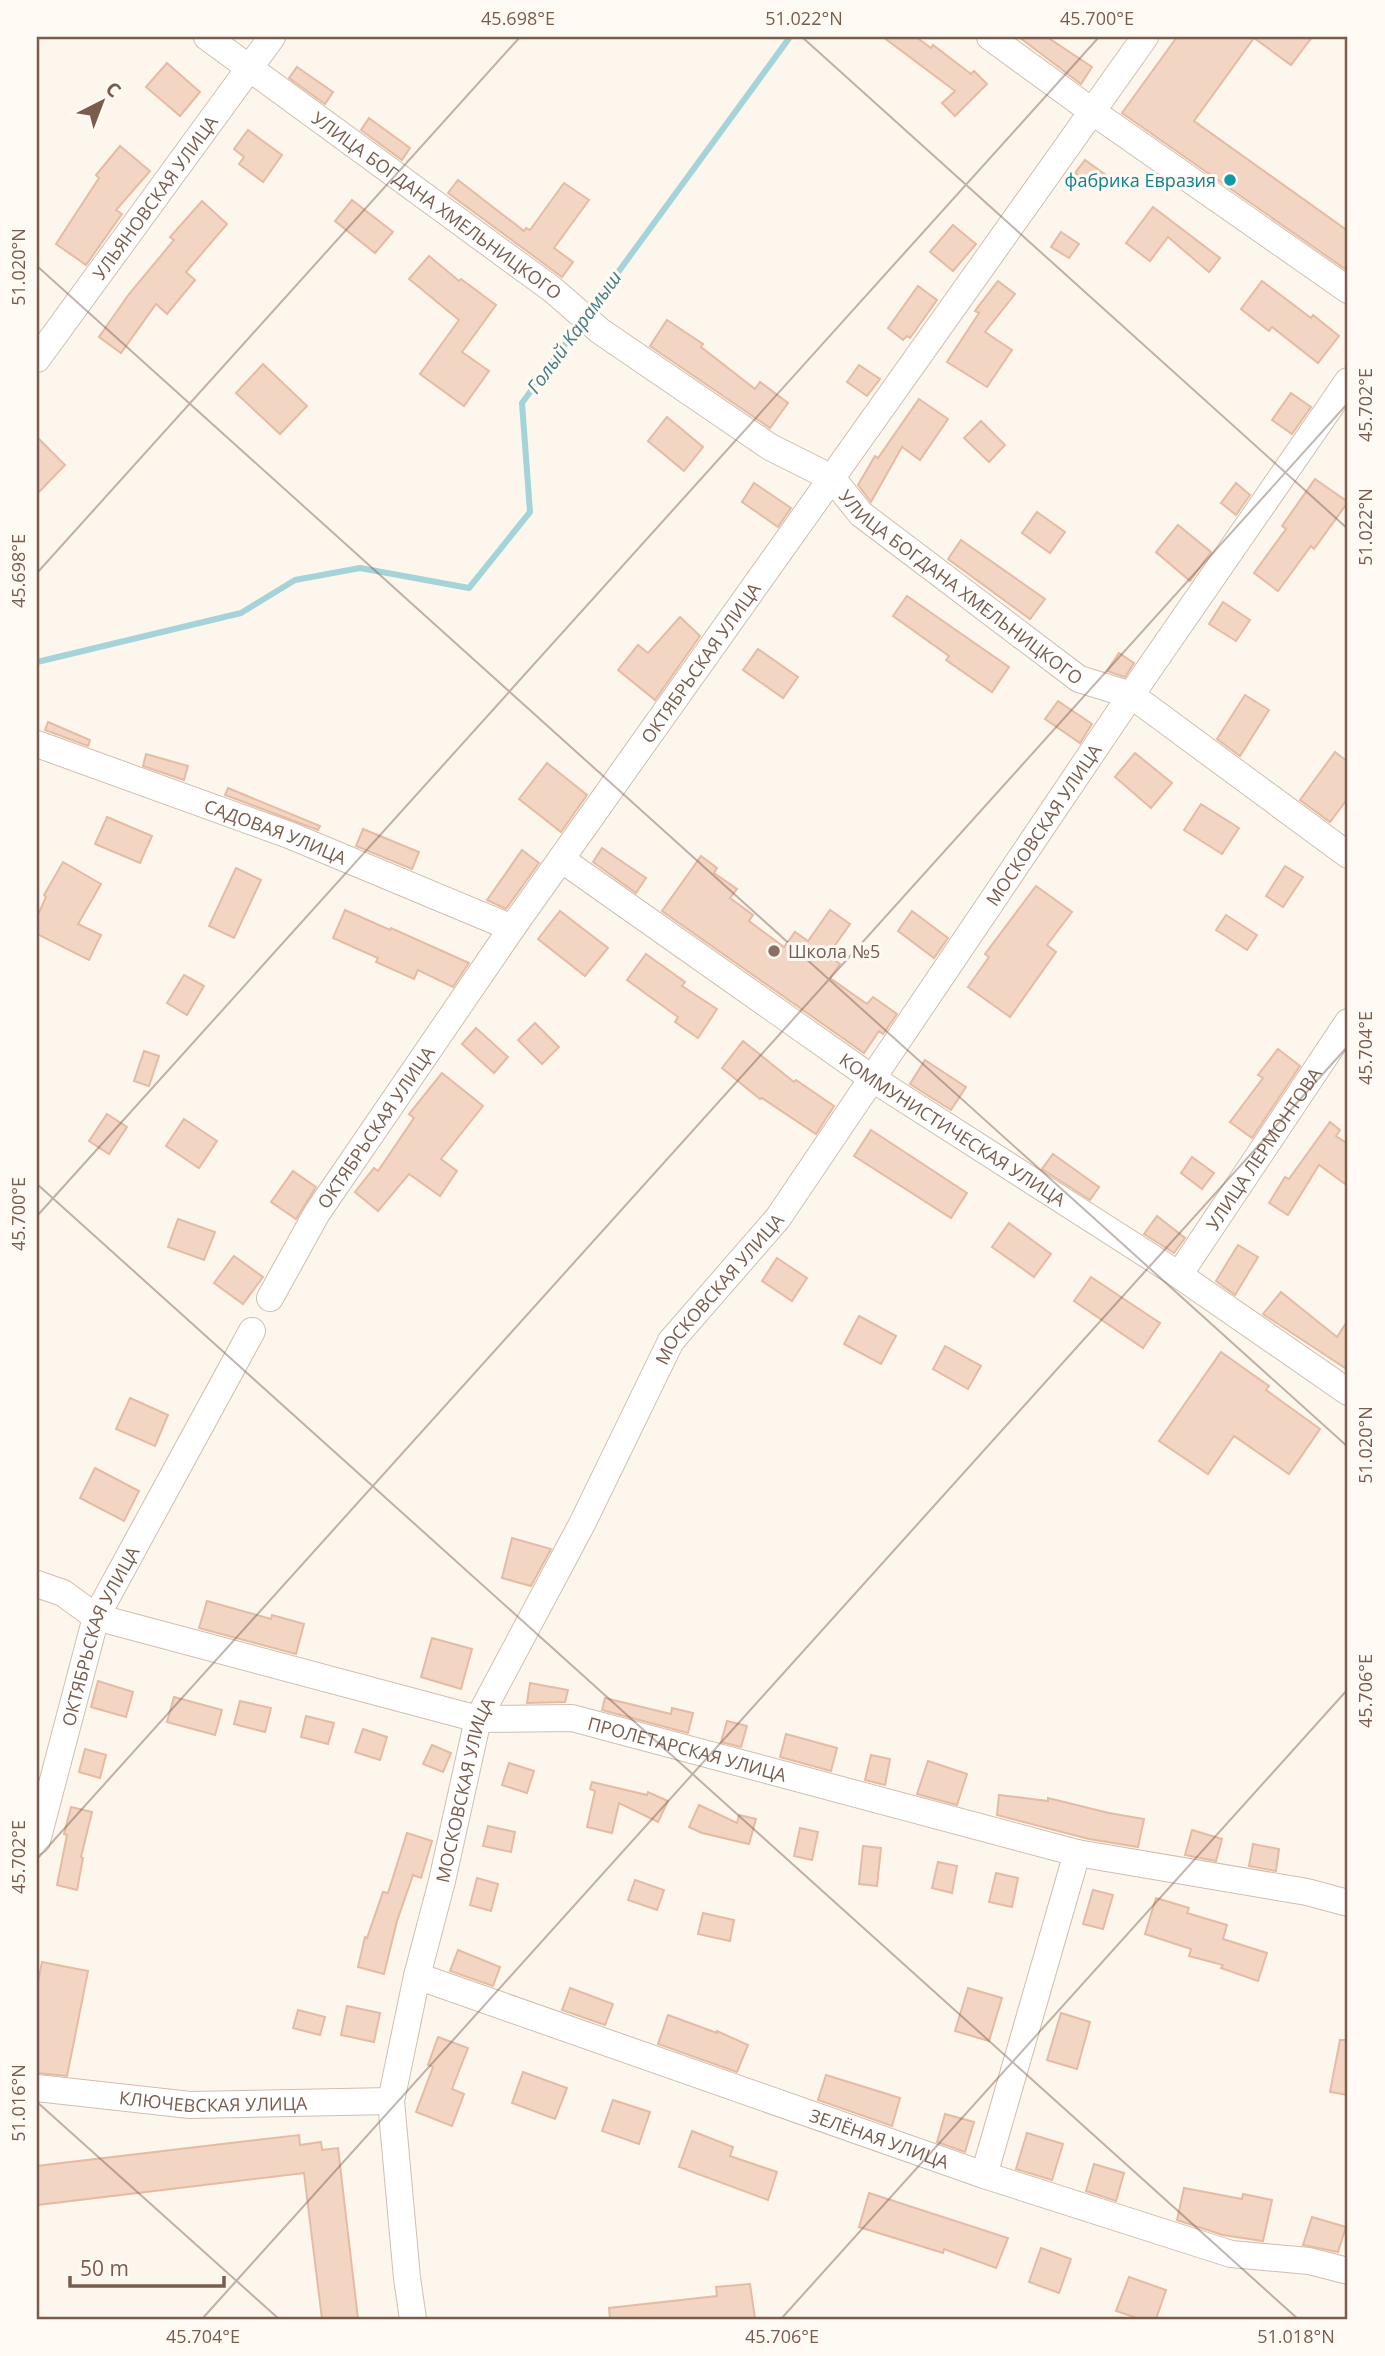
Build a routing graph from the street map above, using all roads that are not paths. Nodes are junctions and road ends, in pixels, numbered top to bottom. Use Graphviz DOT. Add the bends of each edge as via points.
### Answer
graph roads {
  1 [pos="207,37"];
  2 [pos="272,37"];
  3 [pos="990,37"];
  4 [pos="1145,37"];
  5 [pos="250,69"];
  6 [pos="1093,112"];
  7 [pos="1348,290"];
  8 [pos="37,359"];
  9 [pos="1348,381"];
  10 [pos="832,478"];
  11 [pos="1131,695"];
  12 [pos="37,744"];
  13 [pos="1348,855"];
  14 [pos="561,859"];
  15 [pos="512,928"];
  16 [pos="1348,1022"];
  17 [pos="873,1079"];
  18 [pos="1179,1275"];
  19 [pos="270,1298"];
  20 [pos="252,1331"];
  21 [pos="1348,1392"];
  22 [pos="37,1584"];
  23 [pos="96,1617"];
  24 [pos="478,1719"];
  25 [pos="37,1840"];
  26 [pos="1077,1853"];
  27 [pos="1348,1903"];
  28 [pos="417,1976"];
  29 [pos="37,2088"];
  30 [pos="391,2101"];
  31 [pos="984,2175"];
  32 [pos="1348,2271"];
  33 [pos="413,2319"];
  1 -- 5 [label="street, УЛИЦА БОГДАНА ХМЕЛЬНИЦКОГО"];
  2 -- 5 [label="street, УЛЬЯНОВСКАЯ УЛИЦА"];
  3 -- 6 [label="street"];
  4 -- 6 [label="street, ОКТЯБРЬСКАЯ УЛИЦА"];
  5 -- 8 [label="street, УЛЬЯНОВСКАЯ УЛИЦА"];
  5 -- 10 [label="street, УЛИЦА БОГДАНА ХМЕЛЬНИЦКОГО" via="553,290 600,331 770,447"];
  6 -- 7 [label="street"];
  6 -- 10 [label="street, ОКТЯБРЬСКАЯ УЛИЦА"];
  9 -- 11 [label="street, МОСКОВСКАЯ УЛИЦА"];
  10 -- 11 [label="street, УЛИЦА БОГДАНА ХМЕЛЬНИЦКОГО" via="862,513 1079,679"];
  10 -- 14 [label="street, ОКТЯБРЬСКАЯ УЛИЦА"];
  11 -- 13 [label="street, УЛИЦА БОГДАНА ХМЕЛЬНИЦКОГО"];
  11 -- 17 [label="street, МОСКОВСКАЯ УЛИЦА"];
  12 -- 15 [label="street, САДОВАЯ УЛИЦА" via="289,835"];
  14 -- 15 [label="street, ОКТЯБРЬСКАЯ УЛИЦА"];
  14 -- 17 [label="street, КОММУНИСТИЧЕСКАЯ УЛИЦА"];
  15 -- 19 [label="street, ОКТЯБРЬСКАЯ УЛИЦА" via="317,1213"];
  16 -- 18 [label="street, УЛИЦА ЛЕРМОНТОВА"];
  17 -- 18 [label="street, КОММУНИСТИЧЕСКАЯ УЛИЦА"];
  17 -- 24 [label="street, МОСКОВСКАЯ УЛИЦА" via="778,1218 671,1341 582,1524"];
  18 -- 21 [label="street, КОММУНИСТИЧЕСКАЯ УЛИЦА"];
  20 -- 23 [label="street, ОКТЯБРЬСКАЯ УЛИЦА"];
  22 -- 23 [label="street, ПРОЛЕТАРСКАЯ УЛИЦА" via="63,1593"];
  23 -- 24 [label="street, ПРОЛЕТАРСКАЯ УЛИЦА"];
  23 -- 25 [label="street, ОКТЯБРЬСКАЯ УЛИЦА"];
  24 -- 26 [label="street, ПРОЛЕТАРСКАЯ УЛИЦА" via="572,1718"];
  24 -- 28 [label="street, МОСКОВСКАЯ УЛИЦА"];
  26 -- 27 [label="street, ПРОЛЕТАРСКАЯ УЛИЦА"];
  26 -- 31 [label="street"];
  28 -- 30 [label="street, МОСКОВСКАЯ УЛИЦА"];
  28 -- 31 [label="street, ЗЕЛЁНАЯ УЛИЦА"];
  29 -- 30 [label="street, КЛЮЧЕВСКАЯ УЛИЦА" via="190,2105"];
  30 -- 33 [label="street, МОСКОВСКАЯ УЛИЦА"];
  31 -- 32 [label="street, ЗЕЛЁНАЯ УЛИЦА" via="1231,2254 1309,2261"];
}
